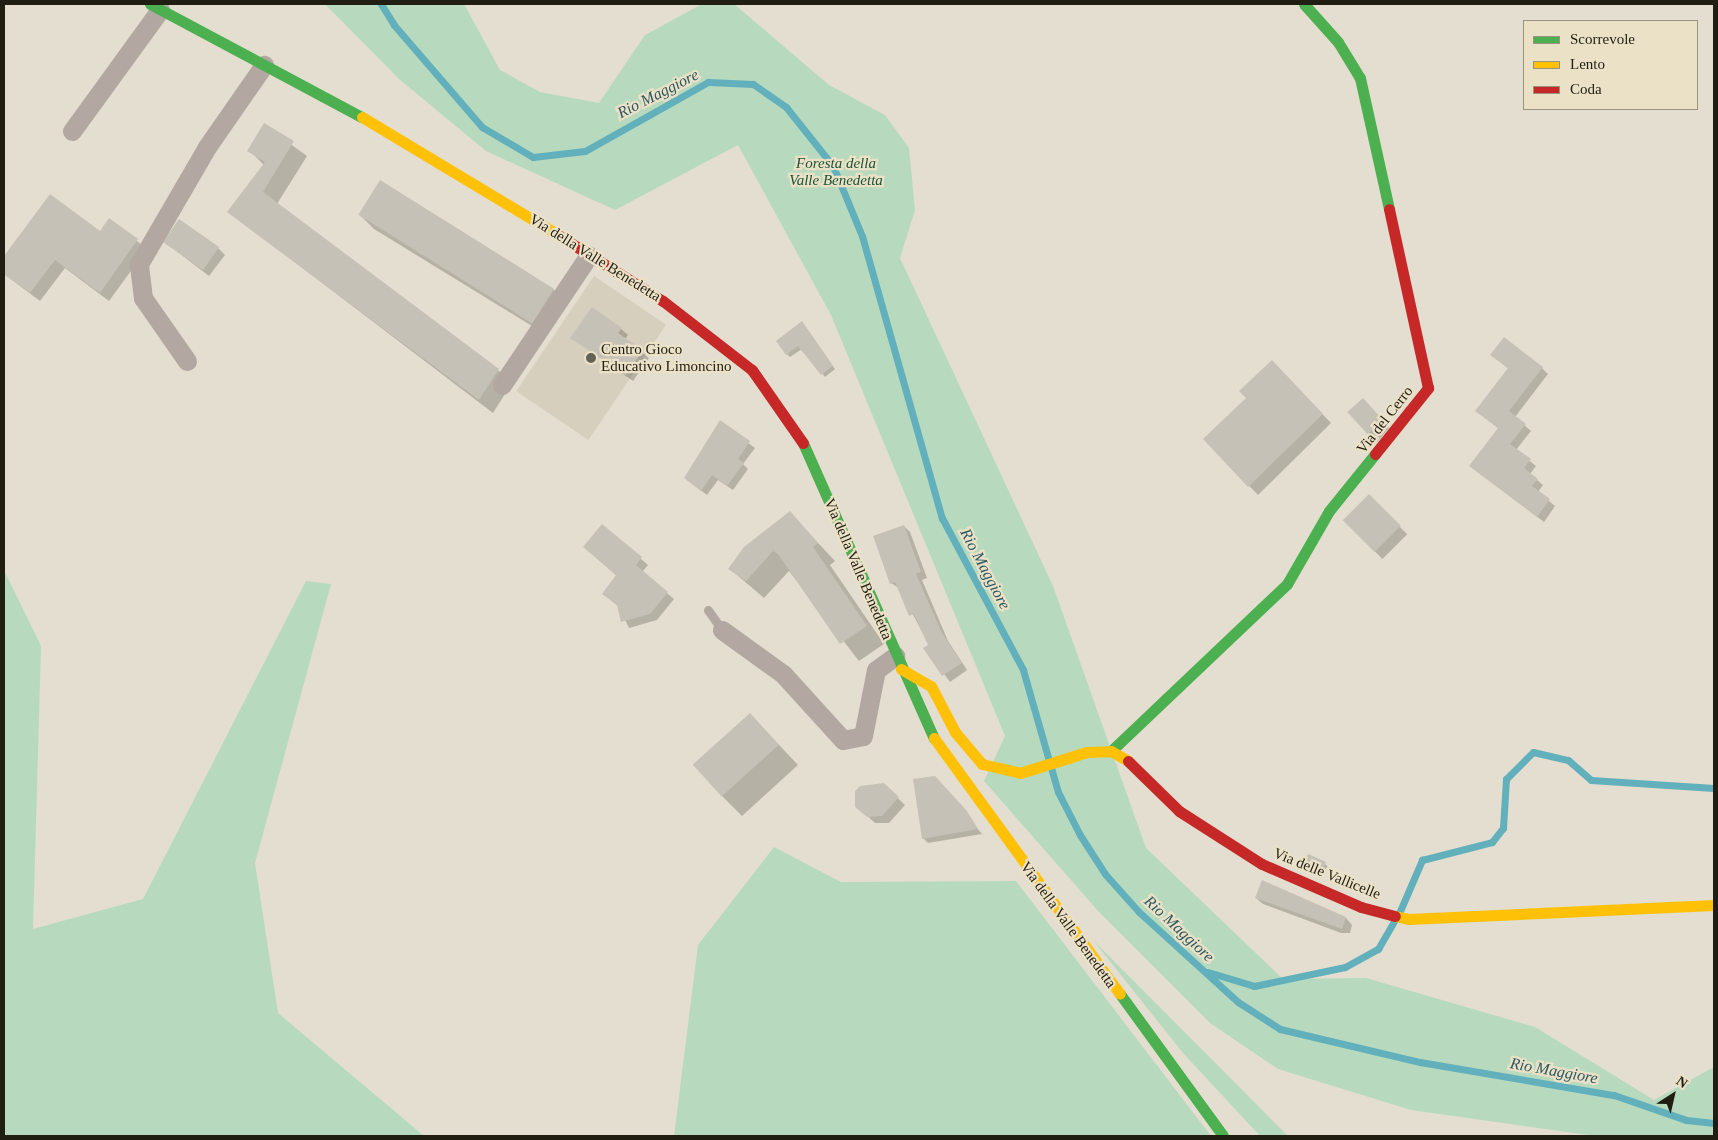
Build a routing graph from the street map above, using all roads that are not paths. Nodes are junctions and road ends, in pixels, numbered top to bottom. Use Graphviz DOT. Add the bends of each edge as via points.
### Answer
graph roads {
  1 [pos="1304,4"];
  2 [pos="155,7"];
  3 [pos="264,65"];
  4 [pos="72,131"];
  5 [pos="589,255"];
  6 [pos="187,361"];
  7 [pos="502,385"];
  8 [pos="708,610"];
  9 [pos="722,630"];
  10 [pos="898,662"];
  11 [pos="1111,751"];
  12 [pos="1714,905"];
  13 [pos="1222,1136"];
  1 -- 11 [label="street, Via del Cerro" via="1338,42 1360,78 1428,388 1329,511 1287,584"];
  2 -- 3 [label="street, Via della Valle Benedetta"];
  2 -- 4 [label="street"];
  3 -- 5 [label="street, Via della Valle Benedetta" via="423,150"];
  3 -- 6 [label="street" via="207,147 139,264 143,298"];
  5 -- 7 [label="street"];
  5 -- 10 [label="street, Via della Valle Benedetta" via="726,347 752,370 788,417 814,462"];
  8 -- 9 [label="lane"];
  9 -- 10 [label="street, Via della Valle Benedetta" via="783,674 844,740 863,736 876,670"];
  10 -- 11 [label="street, bridge" via="931,686 955,732 982,764 1020,773 1087,752"];
  10 -- 13 [label="street, Via della Valle Benedetta" via="946,758"];
  11 -- 12 [label="street, Via delle Vallicelle" via="1141,769 1179,811 1220,840 1262,864 1370,910 1408,919"];
}
